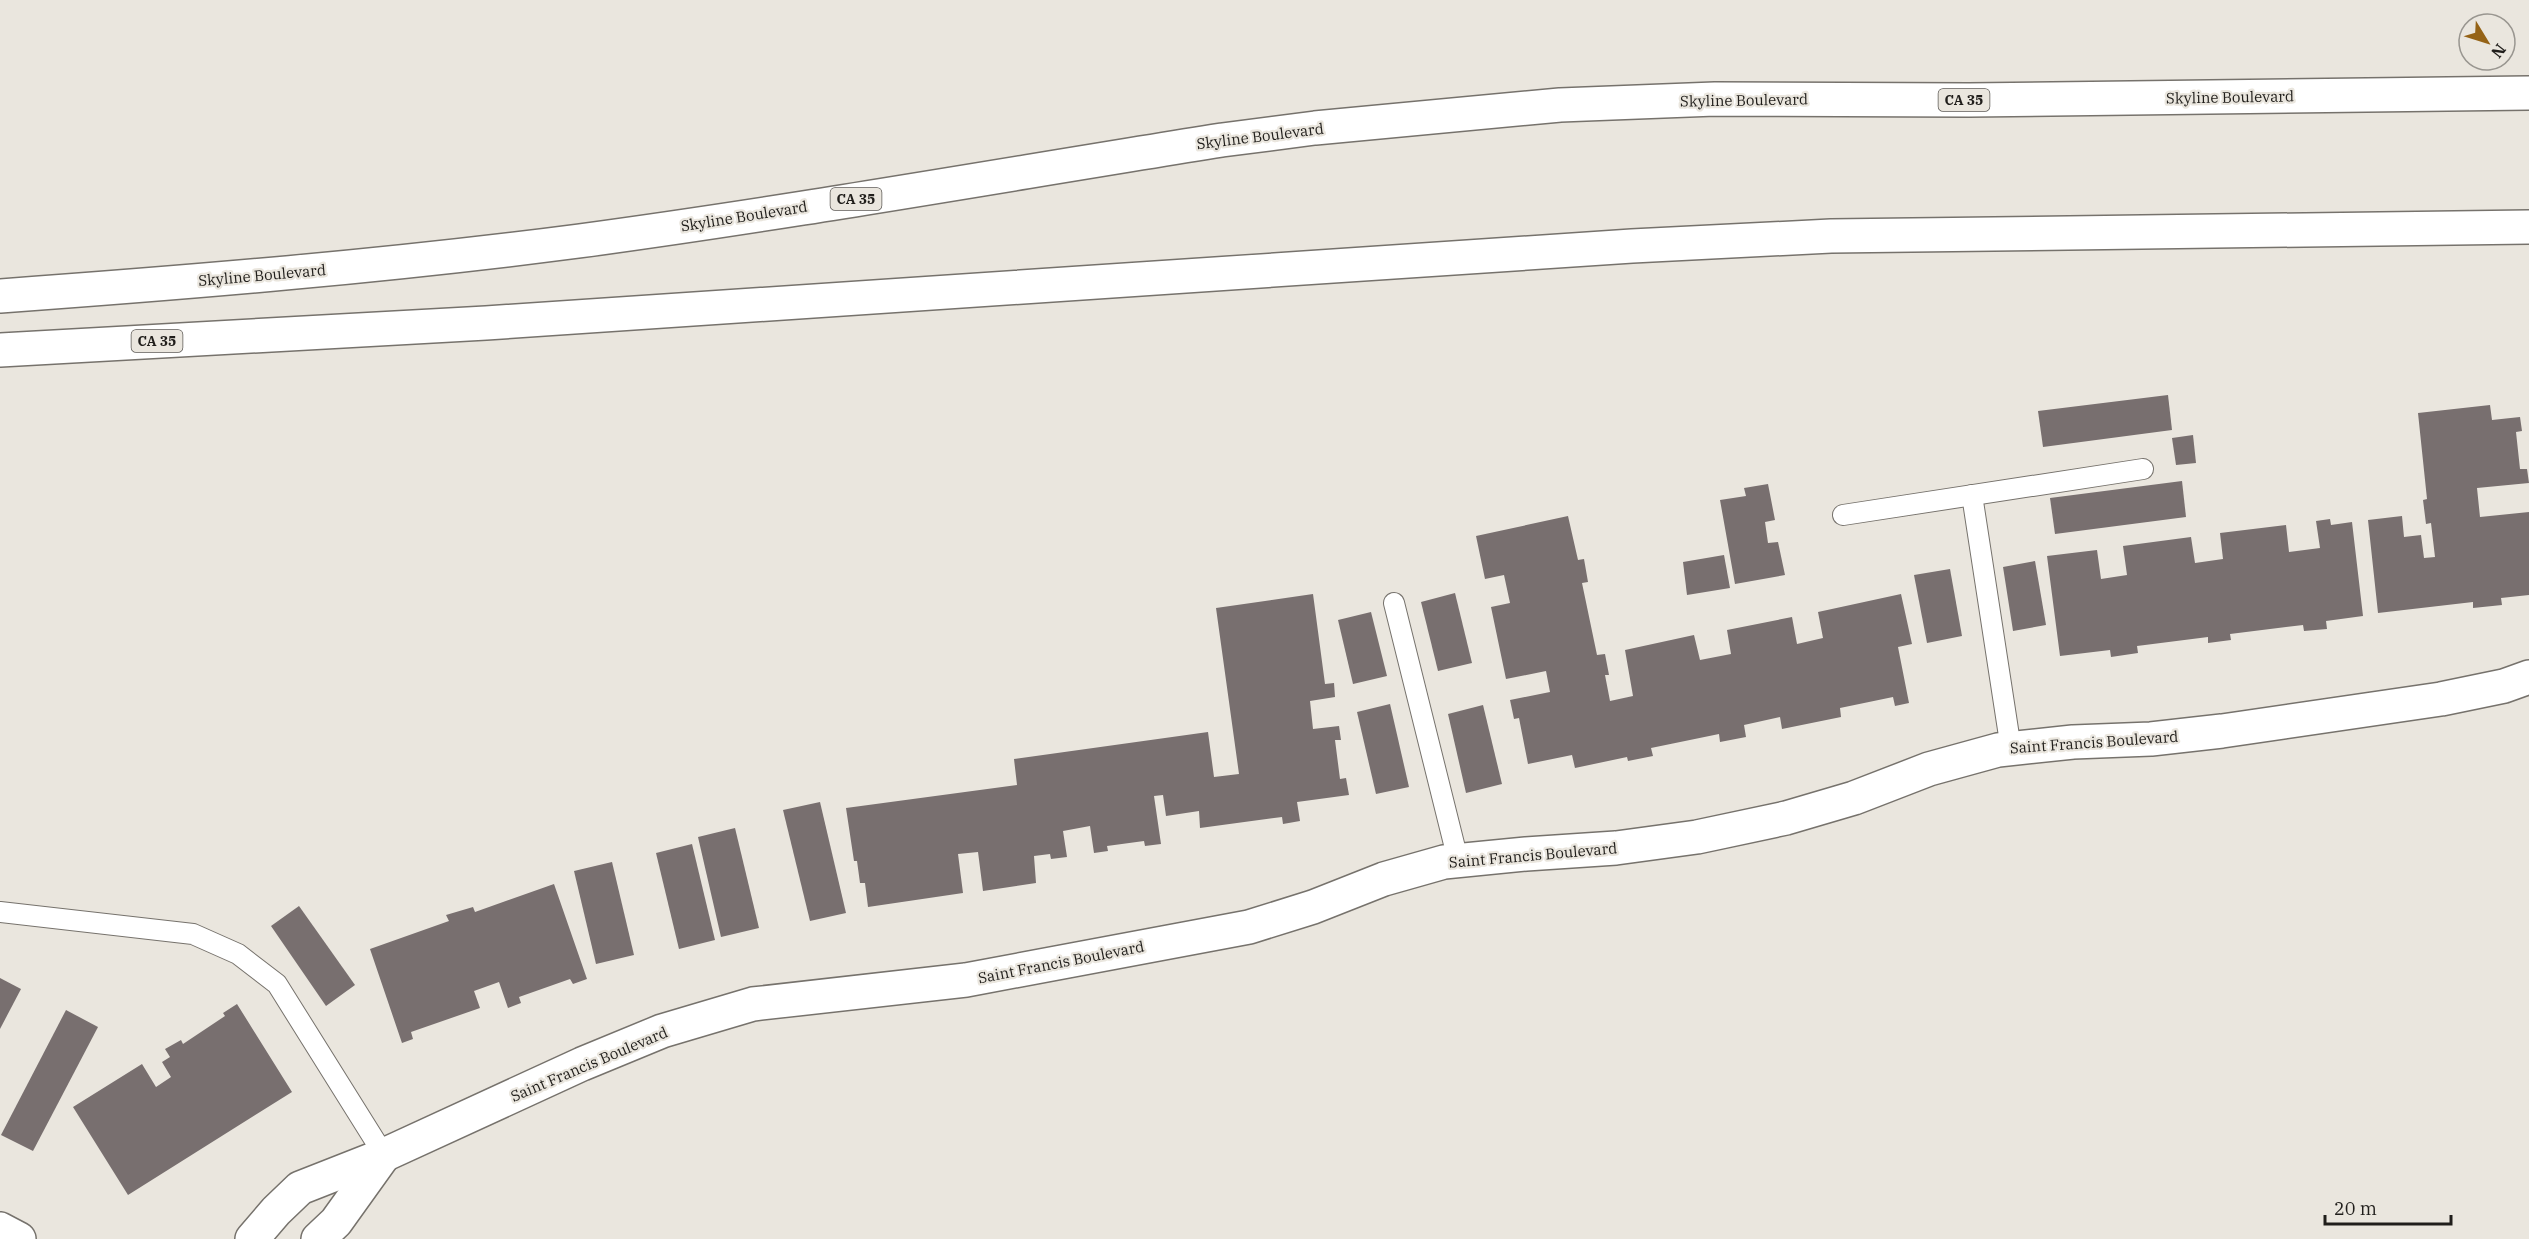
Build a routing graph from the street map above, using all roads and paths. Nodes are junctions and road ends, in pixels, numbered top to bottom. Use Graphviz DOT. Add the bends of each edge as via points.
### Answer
graph roads {
  1 [pos="2529,93"];
  2 [pos="2529,227"];
  3 [pos="0,296"];
  4 [pos="0,350"];
  5 [pos="2143,469"];
  6 [pos="1972,495"];
  7 [pos="1843,515"];
  8 [pos="1394,603"];
  9 [pos="2529,677"];
  10 [pos="2011,749"];
  11 [pos="1458,860"];
  12 [pos="0,912"];
  13 [pos="384,1155"];
  14 [pos="0,1229"];
  15 [pos="19,1239"];
  16 [pos="252,1239"];
  17 [pos="318,1239"];
  1 -- 3 [label="main road, Skyline Boulevard / CA 35" via="1715,99 1560,105 1222,140 579,241 310,270"];
  2 -- 4 [label="main road, CA 35" via="1831,236 1644,245 486,323"];
  5 -- 6 [label="lane"];
  6 -- 7 [label="lane"];
  6 -- 10 [label="lane"];
  8 -- 11 [label="lane"];
  9 -- 10 [label="main road, Saint Francis Boulevard" via="2441,699 2222,731"];
  10 -- 11 [label="main road, Saint Francis Boulevard" via="1929,769 1854,798 1786,818 1697,837 1616,848"];
  11 -- 13 [label="main road, Saint Francis Boulevard" via="1384,879 1249,927 966,980 753,1004 652,1035"];
  12 -- 13 [label="lane" via="193,934 238,954 277,984"];
  13 -- 16 [label="main road, Saint Francis Boulevard" via="300,1188"];
  13 -- 17 [label="main road, Saint Francis Boulevard" via="336,1222"];
  14 -- 15 [label="main road"];
}
